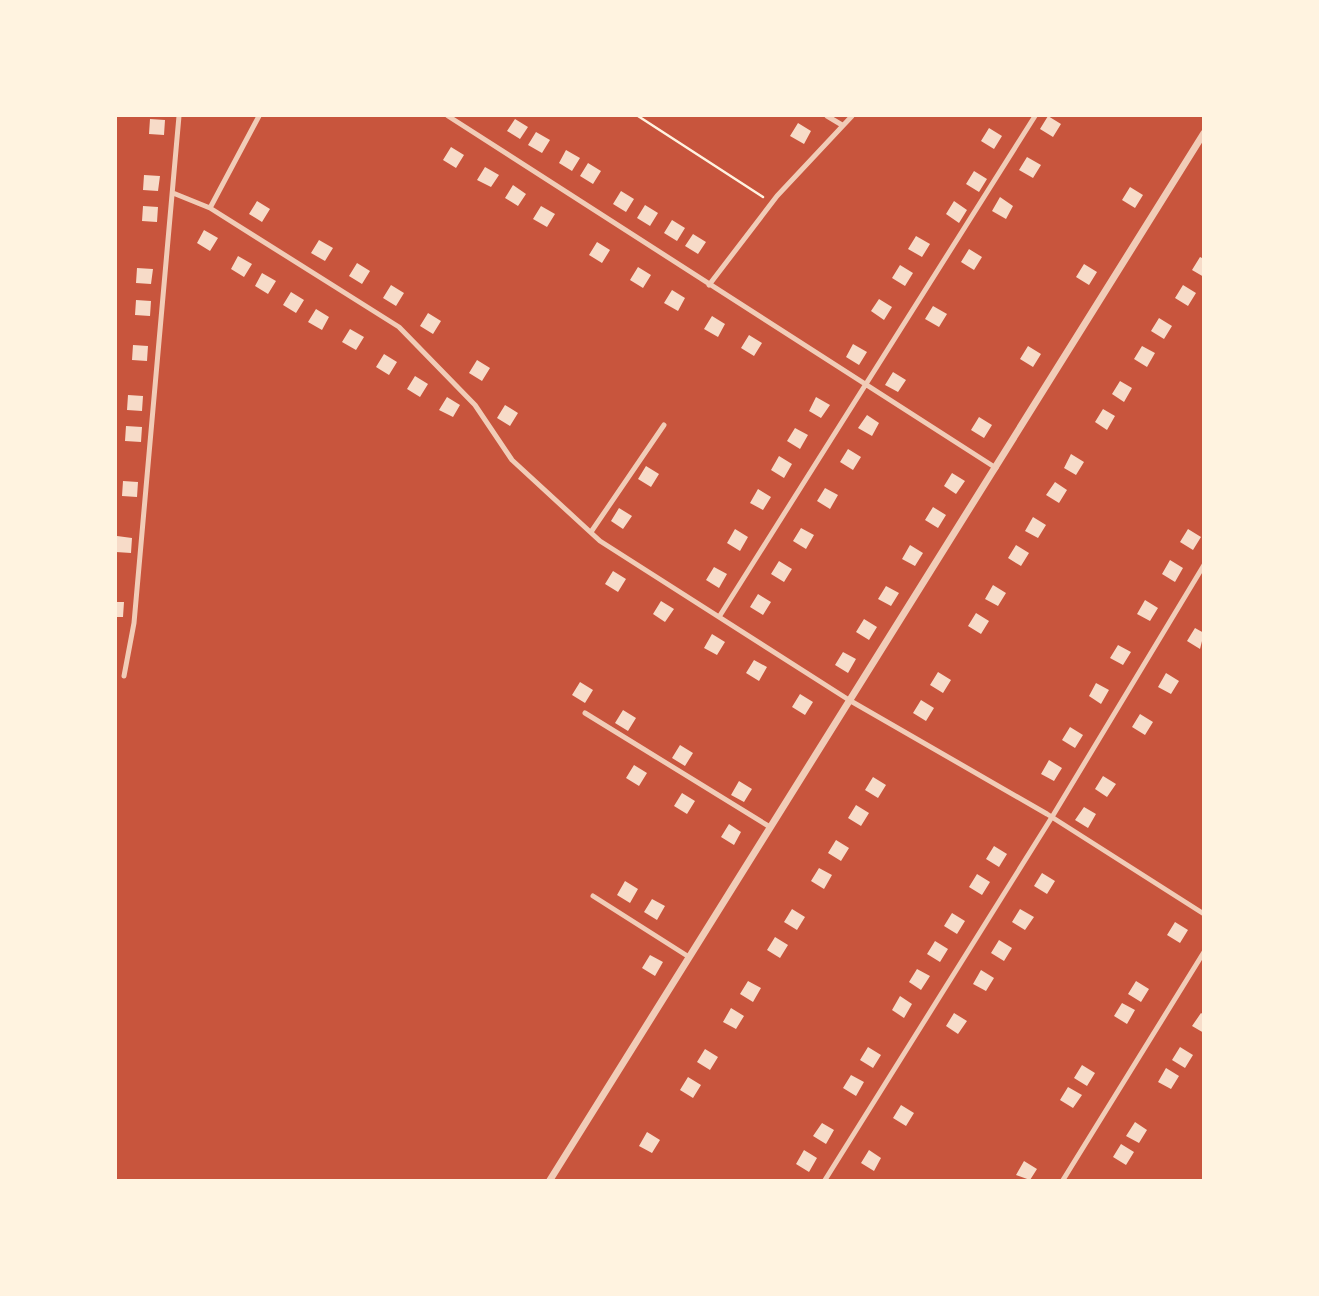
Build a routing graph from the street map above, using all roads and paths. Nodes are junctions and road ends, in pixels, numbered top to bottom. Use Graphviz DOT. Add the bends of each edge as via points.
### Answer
graph roads {
  1 [pos="179,116"];
  2 [pos="259,116"];
  3 [pos="448,116"];
  4 [pos="638,116"];
  5 [pos="827,116"];
  6 [pos="852,116"];
  7 [pos="1035,116"];
  8 [pos="842,125"];
  9 [pos="1203,133"];
  10 [pos="173,193"];
  11 [pos="772,203"];
  12 [pos="210,208"];
  13 [pos="709,285"];
  14 [pos="863,384"];
  15 [pos="664,425"];
  16 [pos="996,468"];
  17 [pos="591,533"];
  18 [pos="1203,565"];
  19 [pos="719,617"];
  20 [pos="124,676"];
  21 [pos="849,700"];
  22 [pos="585,713"];
  23 [pos="1052,817"];
  24 [pos="770,827"];
  25 [pos="593,896"];
  26 [pos="1203,914"];
  27 [pos="1203,952"];
  28 [pos="689,957"];
  29 [pos="550,1181"];
  30 [pos="825,1181"];
  31 [pos="1063,1181"];
  1 -- 10 [label="street"];
  2 -- 12 [label="street"];
  3 -- 13 [label="street"];
  4 -- 11 [label="path"];
  5 -- 8 [label="street"];
  6 -- 8 [label="street"];
  7 -- 14 [label="street"];
  8 -- 11 [label="street"];
  9 -- 16 [label="street"];
  10 -- 12 [label="street"];
  10 -- 20 [label="street" via="134,623"];
  11 -- 13 [label="street"];
  12 -- 17 [label="street" via="400,327 475,405 512,460"];
  13 -- 14 [label="street"];
  14 -- 16 [label="street"];
  14 -- 19 [label="street"];
  15 -- 17 [label="street"];
  16 -- 21 [label="street"];
  17 -- 19 [label="street"];
  18 -- 23 [label="street"];
  19 -- 21 [label="street"];
  21 -- 23 [label="street"];
  21 -- 24 [label="street"];
  22 -- 24 [label="street"];
  23 -- 26 [label="street"];
  23 -- 30 [label="street"];
  24 -- 28 [label="street"];
  25 -- 28 [label="street"];
  27 -- 31 [label="street"];
  28 -- 29 [label="street"];
}
